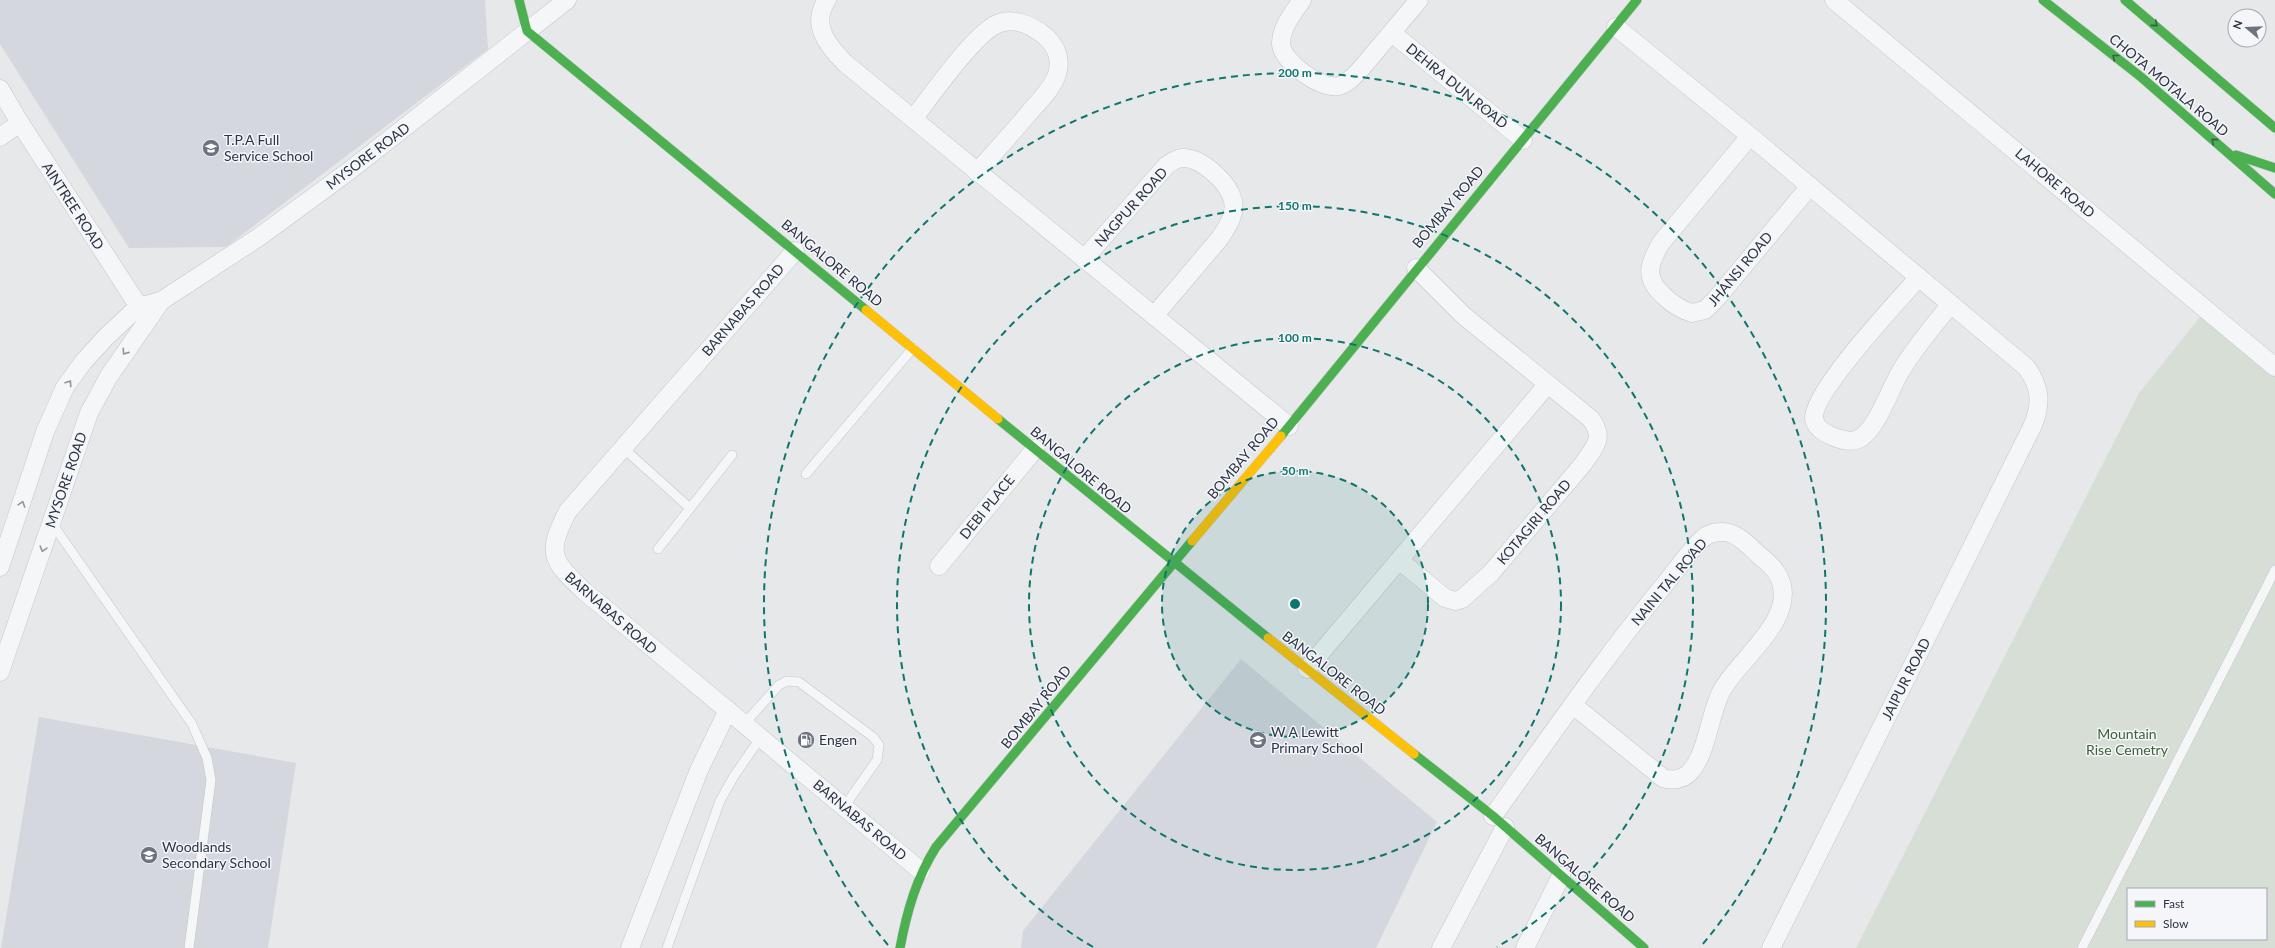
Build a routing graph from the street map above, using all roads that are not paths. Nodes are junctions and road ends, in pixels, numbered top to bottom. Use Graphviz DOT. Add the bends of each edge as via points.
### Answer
graph roads {
  1 [pos="519,0"];
  2 [pos="567,0"];
  3 [pos="827,0"];
  4 [pos="1302,0"];
  5 [pos="1419,0"];
  6 [pos="1637,0"];
  7 [pos="1834,0"];
  8 [pos="2043,0"];
  9 [pos="2125,0"];
  10 [pos="1616,27"];
  11 [pos="527,31"];
  12 [pos="1392,33"];
  13 [pos="0,89"];
  14 [pos="2249,105"];
  15 [pos="2275,115"];
  16 [pos="913,119"];
  17 [pos="20,123"];
  18 [pos="2275,128"];
  19 [pos="1750,136"];
  20 [pos="0,137"];
  21 [pos="1522,140"];
  22 [pos="2226,151"];
  23 [pos="2275,168"];
  24 [pos="977,172"];
  25 [pos="1810,186"];
  26 [pos="2275,194"];
  27 [pos="795,251"];
  28 [pos="1084,259"];
  29 [pos="1416,268"];
  30 [pos="1919,277"];
  31 [pos="1950,304"];
  32 [pos="143,314"];
  33 [pos="1154,316"];
  34 [pos="913,348"];
  35 [pos="2275,367"];
  36 [pos="1547,385"];
  37 [pos="1289,426"];
  38 [pos="622,447"];
  39 [pos="1035,449"];
  40 [pos="732,455"];
  41 [pos="806,474"];
  42 [pos="690,508"];
  43 [pos="51,522"];
  44 [pos="658,549"];
  45 [pos="1399,560"];
  46 [pos="1173,563"];
  47 [pos="939,566"];
  48 [pos="0,567"];
  49 [pos="2275,570"];
  50 [pos="1307,669"];
  51 [pos="0,672"];
  52 [pos="1573,705"];
  53 [pos="728,710"];
  54 [pos="744,724"];
  55 [pos="761,737"];
  56 [pos="844,808"];
  57 [pos="1499,821"];
  58 [pos="921,871"];
  59 [pos="1561,876"];
  60 [pos="188,948"];
  61 [pos="630,948"];
  62 [pos="667,948"];
  63 [pos="900,948"];
  64 [pos="1441,948"];
  65 [pos="1525,948"];
  66 [pos="1644,948"];
  67 [pos="1771,948"];
  68 [pos="2082,948"];
  1 -- 11 [label="street"];
  2 -- 11 [label="street, MYSORE ROAD"];
  3 -- 16 [label="street, NAGPUR ROAD" via="822,8 820,28 833,51"];
  4 -- 12 [label="street" via="1283,31 1282,50 1288,60 1314,80 1331,86 1347,82"];
  5 -- 12 [label="street"];
  6 -- 10 [label="street, BOMBAY ROAD"];
  7 -- 35 [label="street, LAHORE ROAD"];
  22 -- 8 [label="street, CHOTA MOTALA ROAD, one-way" via="2141,77"];
  9 -- 14 [label="street, one-way"];
  10 -- 19 [label="street"];
  10 -- 21 [label="street, BOMBAY ROAD"];
  11 -- 27 [label="street, BANGALORE ROAD"];
  11 -- 32 [label="street, MYSORE ROAD" via="348,171 258,237"];
  12 -- 21 [label="street, DEHRA DUN ROAD"];
  13 -- 17 [label="street, AINTREE ROAD"];
  14 -- 15 [label="street"];
  14 -- 18 [label="street"];
  16 -- 24 [label="street, NAGPUR ROAD"];
  16 -- 24 [label="street" via="977,38 995,25 1010,21 1020,22 1031,26 1046,37 1059,56 1057,75 1041,98"];
  17 -- 20 [label="street"];
  17 -- 32 [label="street, AINTREE ROAD"];
  19 -- 25 [label="street"];
  19 -- 25 [label="street, JHANSI ROAD" via="1660,244 1652,258 1651,278 1654,288 1668,300 1692,313 1705,310"];
  21 -- 29 [label="street, BOMBAY ROAD"];
  22 -- 23 [label="street"];
  22 -- 26 [label="street, CHOTA MOTALA ROAD"];
  24 -- 28 [label="street, NAGPUR ROAD"];
  25 -- 30 [label="street"];
  27 -- 34 [label="street, BANGALORE ROAD"];
  27 -- 38 [label="street, BARNABAS ROAD"];
  28 -- 33 [label="street, NAGPUR ROAD"];
  28 -- 33 [label="street, NAGPUR ROAD" via="1168,165 1182,158 1192,159 1207,167 1229,190 1233,212 1229,224"];
  29 -- 36 [label="street, KOTAGIRI ROAD" via="1464,316"];
  29 -- 37 [label="street, BOMBAY ROAD"];
  30 -- 31 [label="street"];
  30 -- 31 [label="street" via="1826,388 1814,414 1814,420 1823,431 1844,440 1854,441 1869,430 1902,369"];
  31 -- 67 [label="street, JAIPUR ROAD" via="2026,367 2038,388 2038,410 2028,435"];
  32 -- 43 [label="street, MYSORE ROAD, one-way" via="89,413"];
  48 -- 32 [label="street, MYSORE ROAD, one-way" via="45,432 65,387 106,337"];
  33 -- 37 [label="street, NAGPUR ROAD"];
  34 -- 39 [label="street, BANGALORE ROAD"];
  34 -- 41 [label="lane"];
  36 -- 45 [label="street"];
  36 -- 45 [label="street, KOTAGIRI ROAD" via="1591,418 1598,428 1599,436 1583,464 1491,573 1462,599 1455,601 1445,598"];
  37 -- 46 [label="street, BOMBAY ROAD"];
  38 -- 42 [label="lane"];
  38 -- 53 [label="street, BARNABAS ROAD" via="568,511 556,533 555,558 562,570 584,591"];
  39 -- 46 [label="street, BANGALORE ROAD"];
  39 -- 47 [label="street, DEBI PLACE"];
  40 -- 42 [label="lane"];
  42 -- 44 [label="lane"];
  43 -- 51 [label="street, MYSORE ROAD, one-way"];
  43 -- 60 [label="lane" via="192,724 207,758 211,780"];
  45 -- 50 [label="street"];
  46 -- 50 [label="street, BANGALORE ROAD"];
  46 -- 58 [label="street, BOMBAY ROAD" via="936,847"];
  49 -- 68 [label="lane"];
  50 -- 57 [label="street, BANGALORE ROAD"];
  52 -- 52 [label="street, NAINI TAL ROAD" via="1663,778 1675,780 1688,774 1698,757 1722,690 1774,622 1783,598 1779,576 1770,565 1729,532 1705,536 1643,611"];
  52 -- 57 [label="street, NAINI TAL ROAD"];
  53 -- 54 [label="street, BARNABAS ROAD"];
  53 -- 61 [label="street" via="699,770"];
  54 -- 55 [label="street, BARNABAS ROAD"];
  54 -- 56 [label="lane" via="779,685 799,682 873,738 879,745 877,760"];
  55 -- 56 [label="street, BARNABAS ROAD"];
  55 -- 62 [label="lane" via="720,801"];
  56 -- 58 [label="street, BARNABAS ROAD"];
  57 -- 59 [label="street, BANGALORE ROAD"];
  57 -- 64 [label="street, NAINI TAL ROAD"];
  58 -- 63 [label="street, BOMBAY ROAD" via="906,914"];
  59 -- 65 [label="street"];
  59 -- 66 [label="street, BANGALORE ROAD"];
}
